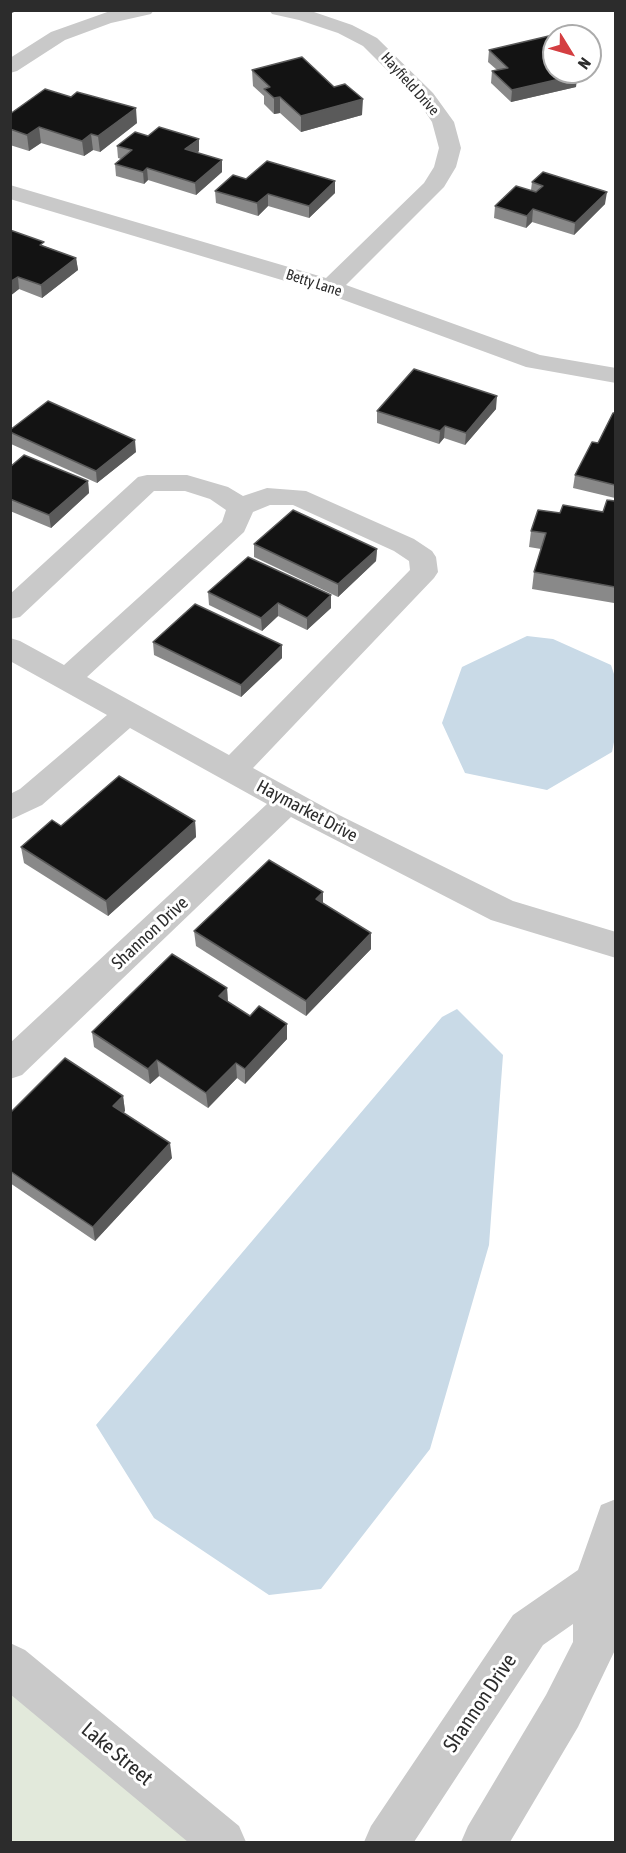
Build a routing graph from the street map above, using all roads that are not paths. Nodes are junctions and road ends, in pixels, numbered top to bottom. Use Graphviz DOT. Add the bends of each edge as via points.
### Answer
graph roads {
  1 [pos="144,10"];
  2 [pos="279,10"];
  3 [pos="10,67"];
  4 [pos="10,192"];
  5 [pos="330,286"];
  6 [pos="615,376"];
  7 [pos="241,507"];
  8 [pos="10,610"];
  9 [pos="10,648"];
  10 [pos="66,680"];
  11 [pos="127,714"];
  12 [pos="232,771"];
  13 [pos="289,801"];
  14 [pos="10,808"];
  15 [pos="615,945"];
  16 [pos="10,1065"];
  17 [pos="615,1519"];
  18 [pos="595,1584"];
  19 [pos="10,1665"];
  20 [pos="223,1842"];
  21 [pos="387,1842"];
  22 [pos="484,1842"];
  1 -- 3 [label="street" via="106,18 58,36"];
  2 -- 5 [label="street, Hayfield Drive" via="345,29 370,42 426,97 443,122 450,148 445,167 433,187"];
  4 -- 5 [label="street, Betty Lane"];
  5 -- 6 [label="street, Betty Lane" via="535,362"];
  7 -- 8 [label="street" via="219,493 187,483 147,483"];
  7 -- 10 [label="street" via="234,526"];
  7 -- 12 [label="street" via="267,496 297,497 404,545 422,557 424,572"];
  9 -- 10 [label="street, Haymarket Drive"];
  10 -- 11 [label="street, Haymarket Drive"];
  11 -- 12 [label="street, Haymarket Drive"];
  11 -- 14 [label="street" via="31,797"];
  12 -- 13 [label="street, Haymarket Drive"];
  13 -- 15 [label="street, Haymarket Drive" via="503,911"];
  13 -- 16 [label="street, Shannon Drive"];
  17 -- 18 [label="street"];
  18 -- 21 [label="street, Shannon Drive" via="528,1630"];
  18 -- 22 [label="street" via="595,1645 562,1711"];
  19 -- 20 [label="street, Lake Street"];
}
